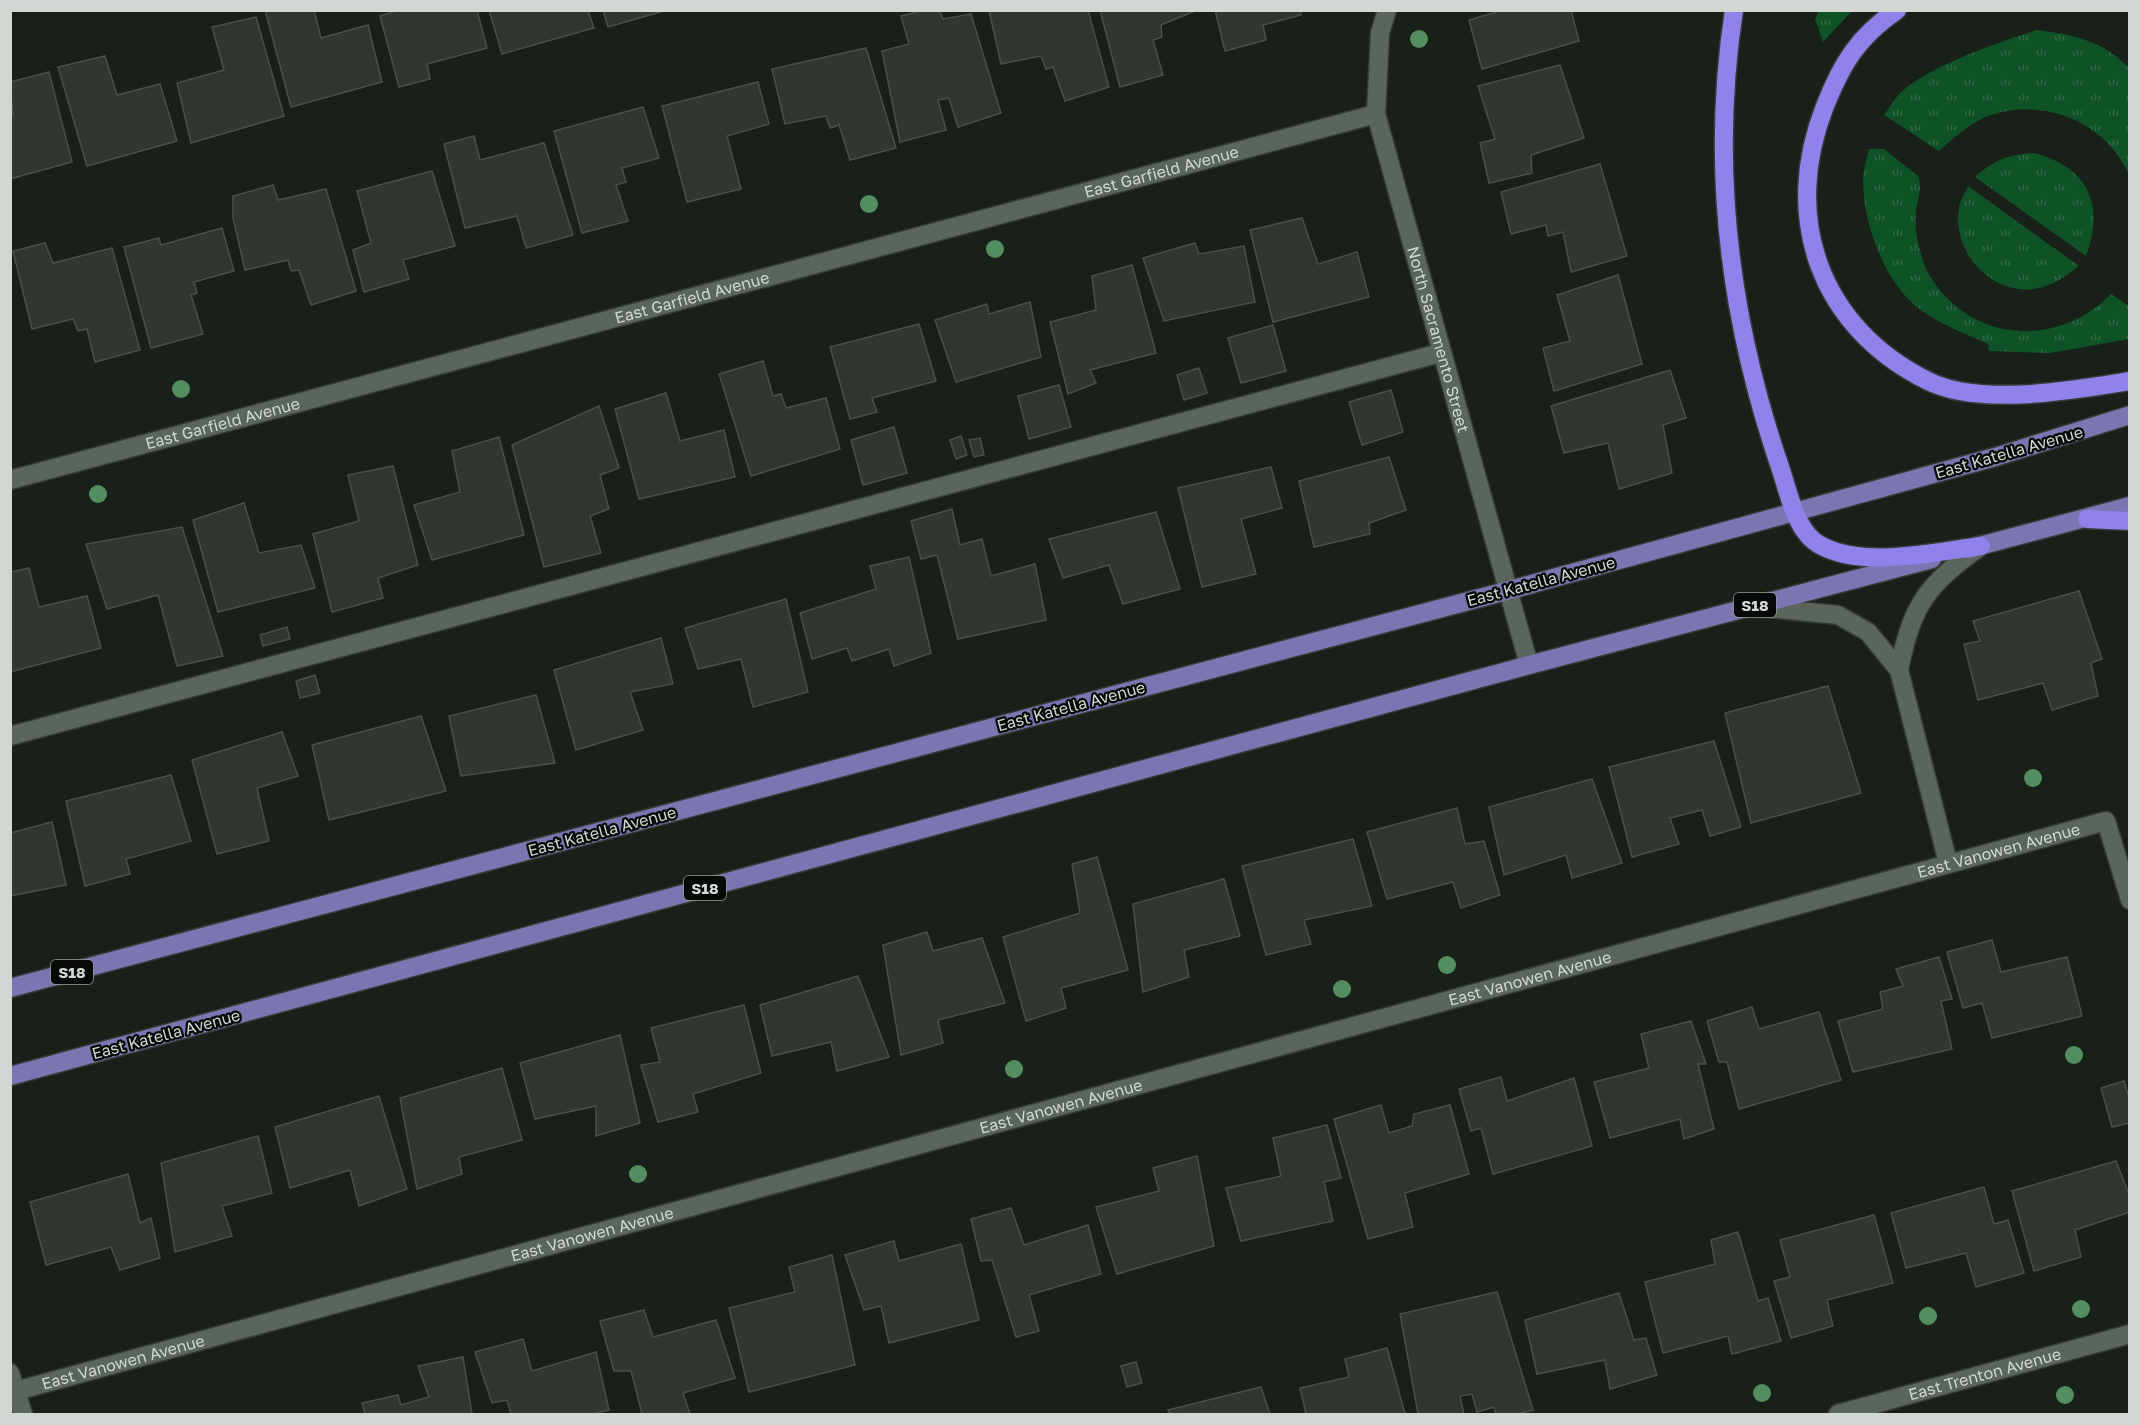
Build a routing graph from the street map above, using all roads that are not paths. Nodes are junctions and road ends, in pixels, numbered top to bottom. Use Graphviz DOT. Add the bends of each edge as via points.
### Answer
graph roads {
  1 [pos="1387,10"];
  2 [pos="1734,10"];
  3 [pos="1897,10"];
  4 [pos="1376,114"];
  5 [pos="1440,354"];
  6 [pos="2130,381"];
  7 [pos="2130,415"];
  8 [pos="10,480"];
  9 [pos="2130,506"];
  10 [pos="1796,512"];
  11 [pos="2087,519"];
  12 [pos="2130,520"];
  13 [pos="1981,546"];
  14 [pos="1510,590"];
  15 [pos="1750,606"];
  16 [pos="1529,665"];
  17 [pos="1899,670"];
  18 [pos="10,736"];
  19 [pos="1948,863"];
  20 [pos="2130,900"];
  21 [pos="10,988"];
  22 [pos="10,1076"];
  23 [pos="2130,1334"];
  24 [pos="10,1373"];
  25 [pos="16,1391"];
  26 [pos="23,1414"];
  27 [pos="1838,1414"];
  1 -- 4 [label="street, North Sacramento Street" via="1380,33"];
  2 -- 10 [label="highway" via="1723,135 1734,289 1746,351"];
  3 -- 6 [label="highway" via="1844,62 1817,125 1809,160 1807,204 1811,242 1823,278 1851,320 1882,351 1929,382 1962,391 2015,394"];
  4 -- 5 [label="street, North Sacramento Street"];
  4 -- 8 [label="street, East Garfield Avenue"];
  5 -- 14 [label="street, North Sacramento Street"];
  5 -- 18 [label="street"];
  7 -- 10 [label="main road, East Katella Avenue / S18"];
  9 -- 11 [label="main road, East Katella Avenue / S18"];
  10 -- 13 [label="highway" via="1804,530 1818,544 1840,554 1872,557"];
  10 -- 14 [label="main road, East Katella Avenue / S18"];
  11 -- 12 [label="highway"];
  11 -- 13 [label="main road, East Katella Avenue / S18"];
  13 -- 15 [label="main road, East Katella Avenue / S18"];
  13 -- 17 [label="street" via="1949,569 1919,604 1910,622"];
  14 -- 16 [label="street, North Sacramento Street"];
  14 -- 21 [label="main road, East Katella Avenue / S18"];
  15 -- 16 [label="main road, East Katella Avenue / S18"];
  15 -- 17 [label="street" via="1838,615 1868,632"];
  16 -- 22 [label="main road, East Katella Avenue / S18"];
  17 -- 19 [label="street"];
  19 -- 20 [label="street, East Vanowen Avenue" via="2106,821"];
  19 -- 25 [label="street, East Vanowen Avenue"];
  23 -- 27 [label="street, East Trenton Avenue"];
  24 -- 25 [label="street"];
  25 -- 26 [label="street"];
}
